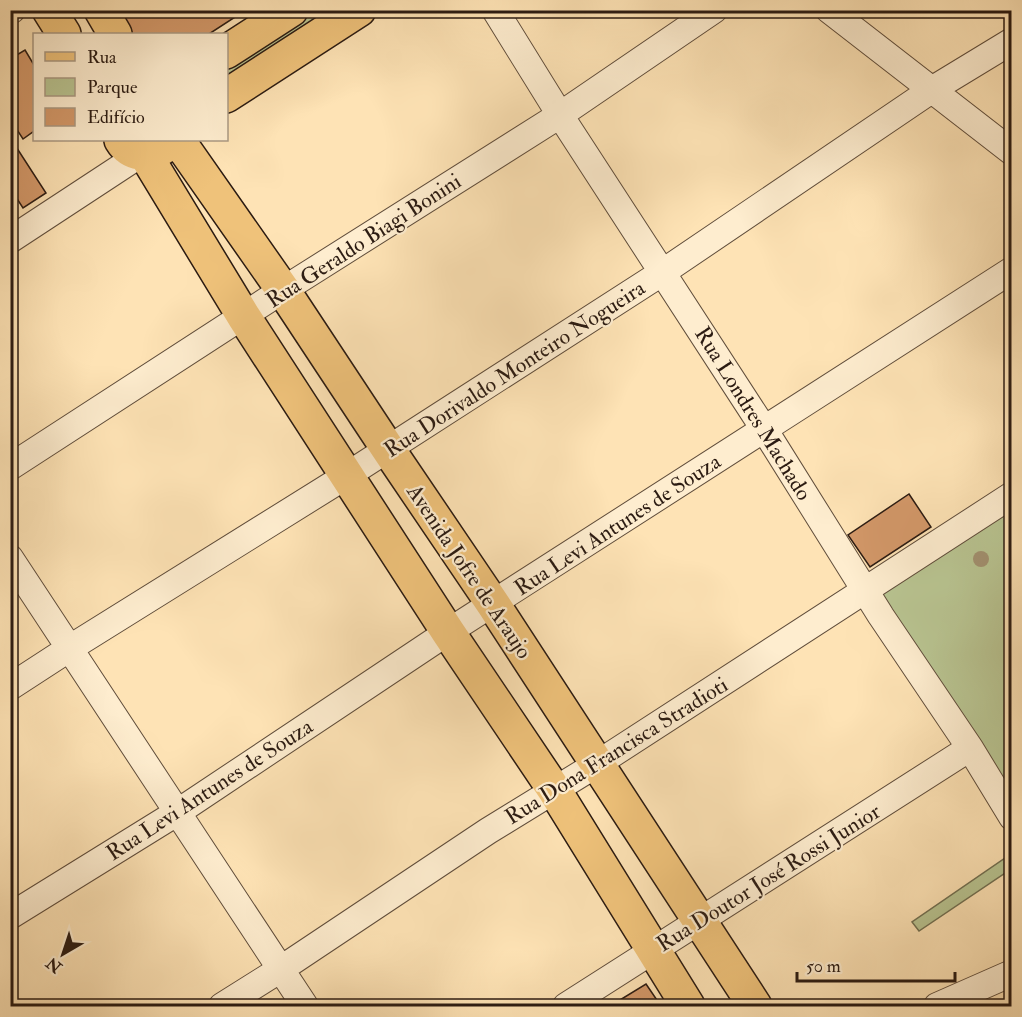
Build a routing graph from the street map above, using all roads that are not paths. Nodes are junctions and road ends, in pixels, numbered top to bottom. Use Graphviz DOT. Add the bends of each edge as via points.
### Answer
graph roads {
  1 [pos="49,10"];
  2 [pos="101,10"];
  3 [pos="291,10"];
  4 [pos="359,10"];
  5 [pos="495,10"];
  6 [pos="714,10"];
  7 [pos="830,10"];
  8 [pos="63,33"];
  9 [pos="114,33"];
  10 [pos="1011,41"];
  11 [pos="228,51"];
  12 [pos="933,89"];
  13 [pos="228,95"];
  14 [pos="560,115"];
  15 [pos="179,141"];
  16 [pos="144,147"];
  17 [pos="1011,152"];
  18 [pos="10,240"];
  19 [pos="1011,270"];
  20 [pos="663,272"];
  21 [pos="283,290"];
  22 [pos="244,317"];
  23 [pos="764,429"];
  24 [pos="388,449"];
  25 [pos="10,467"];
  26 [pos="346,476"];
  27 [pos="1011,495"];
  28 [pos="10,558"];
  29 [pos="866,591"];
  30 [pos="494,604"];
  31 [pos="448,632"];
  32 [pos="70,648"];
  33 [pos="10,687"];
  34 [pos="970,748"];
  35 [pos="597,764"];
  36 [pos="555,791"];
  37 [pos="178,812"];
  38 [pos="1011,817"];
  39 [pos="10,916"];
  40 [pos="698,921"];
  41 [pos="653,949"];
  42 [pos="281,969"];
  43 [pos="1011,973"];
  44 [pos="222,1006"];
  45 [pos="305,1006"];
  46 [pos="566,1006"];
  47 [pos="688,1006"];
  48 [pos="755,1006"];
  49 [pos="937,1006"];
  1 -- 8 [label="main road"];
  2 -- 9 [label="main road"];
  3 -- 11 [label="main road"];
  4 -- 13 [label="main road"];
  5 -- 14 [label="street, Rua Londres Machado"];
  6 -- 14 [label="street, Rua Geraldo Biagi Bonini"];
  7 -- 12 [label="street"];
  10 -- 12 [label="street, Rua Dorivaldo Monteiro Nogueira"];
  12 -- 17 [label="street"];
  12 -- 20 [label="street, Rua Dorivaldo Monteiro Nogueira"];
  14 -- 20 [label="street, Rua Londres Machado"];
  14 -- 21 [label="street, Rua Geraldo Biagi Bonini"];
  15 -- 21 [label="main road, Avenida Jofre de Araujo"];
  16 -- 18 [label="street"];
  16 -- 22 [label="main road"];
  19 -- 23 [label="street, Rua Levi Antunes de Souza"];
  20 -- 23 [label="street, Rua Londres Machado"];
  20 -- 24 [label="street, Rua Dorivaldo Monteiro Nogueira"];
  21 -- 22 [label="street, Rua Geraldo Biagi Bonini"];
  21 -- 24 [label="main road, Avenida Jofre de Araujo"];
  22 -- 25 [label="street, Rua Geraldo Biagi Bonini"];
  22 -- 26 [label="main road"];
  23 -- 29 [label="street, Rua Londres Machado"];
  23 -- 30 [label="street, Rua Levi Antunes de Souza"];
  24 -- 26 [label="street, Rua Dorivaldo Monteiro Nogueira"];
  24 -- 30 [label="main road, Avenida Jofre de Araujo"];
  26 -- 31 [label="main road"];
  26 -- 32 [label="street, Rua Dorivaldo Monteiro Nogueira"];
  27 -- 29 [label="street, Rua Dona Francisca Stradioti"];
  28 -- 32 [label="street"];
  29 -- 34 [label="street, Rua Londres Machado"];
  29 -- 35 [label="street, Rua Dona Francisca Stradioti"];
  30 -- 31 [label="street, Rua Levi Antunes de Souza"];
  30 -- 35 [label="main road, Avenida Jofre de Araujo"];
  31 -- 36 [label="main road"];
  31 -- 37 [label="street, Rua Levi Antunes de Souza"];
  32 -- 33 [label="street, Rua Dorivaldo Monteiro Nogueira"];
  32 -- 37 [label="street"];
  34 -- 38 [label="street, Rua Londres Machado"];
  34 -- 40 [label="street, Rua Doutor José Rossi Junior"];
  35 -- 36 [label="street, Rua Dona Francisca Stradioti"];
  35 -- 40 [label="main road, Avenida Jofre de Araujo"];
  36 -- 41 [label="main road"];
  36 -- 42 [label="street, Rua Dona Francisca Stradioti"];
  37 -- 39 [label="street, Rua Levi Antunes de Souza"];
  37 -- 42 [label="street"];
  40 -- 41 [label="street, Rua Doutor José Rossi Junior"];
  40 -- 48 [label="main road, Avenida Jofre de Araujo"];
  41 -- 46 [label="street, Rua Doutor José Rossi Junior"];
  41 -- 47 [label="main road"];
  42 -- 44 [label="street, Rua Dona Francisca Stradioti"];
  42 -- 45 [label="street"];
  43 -- 49 [label="street"];
}
